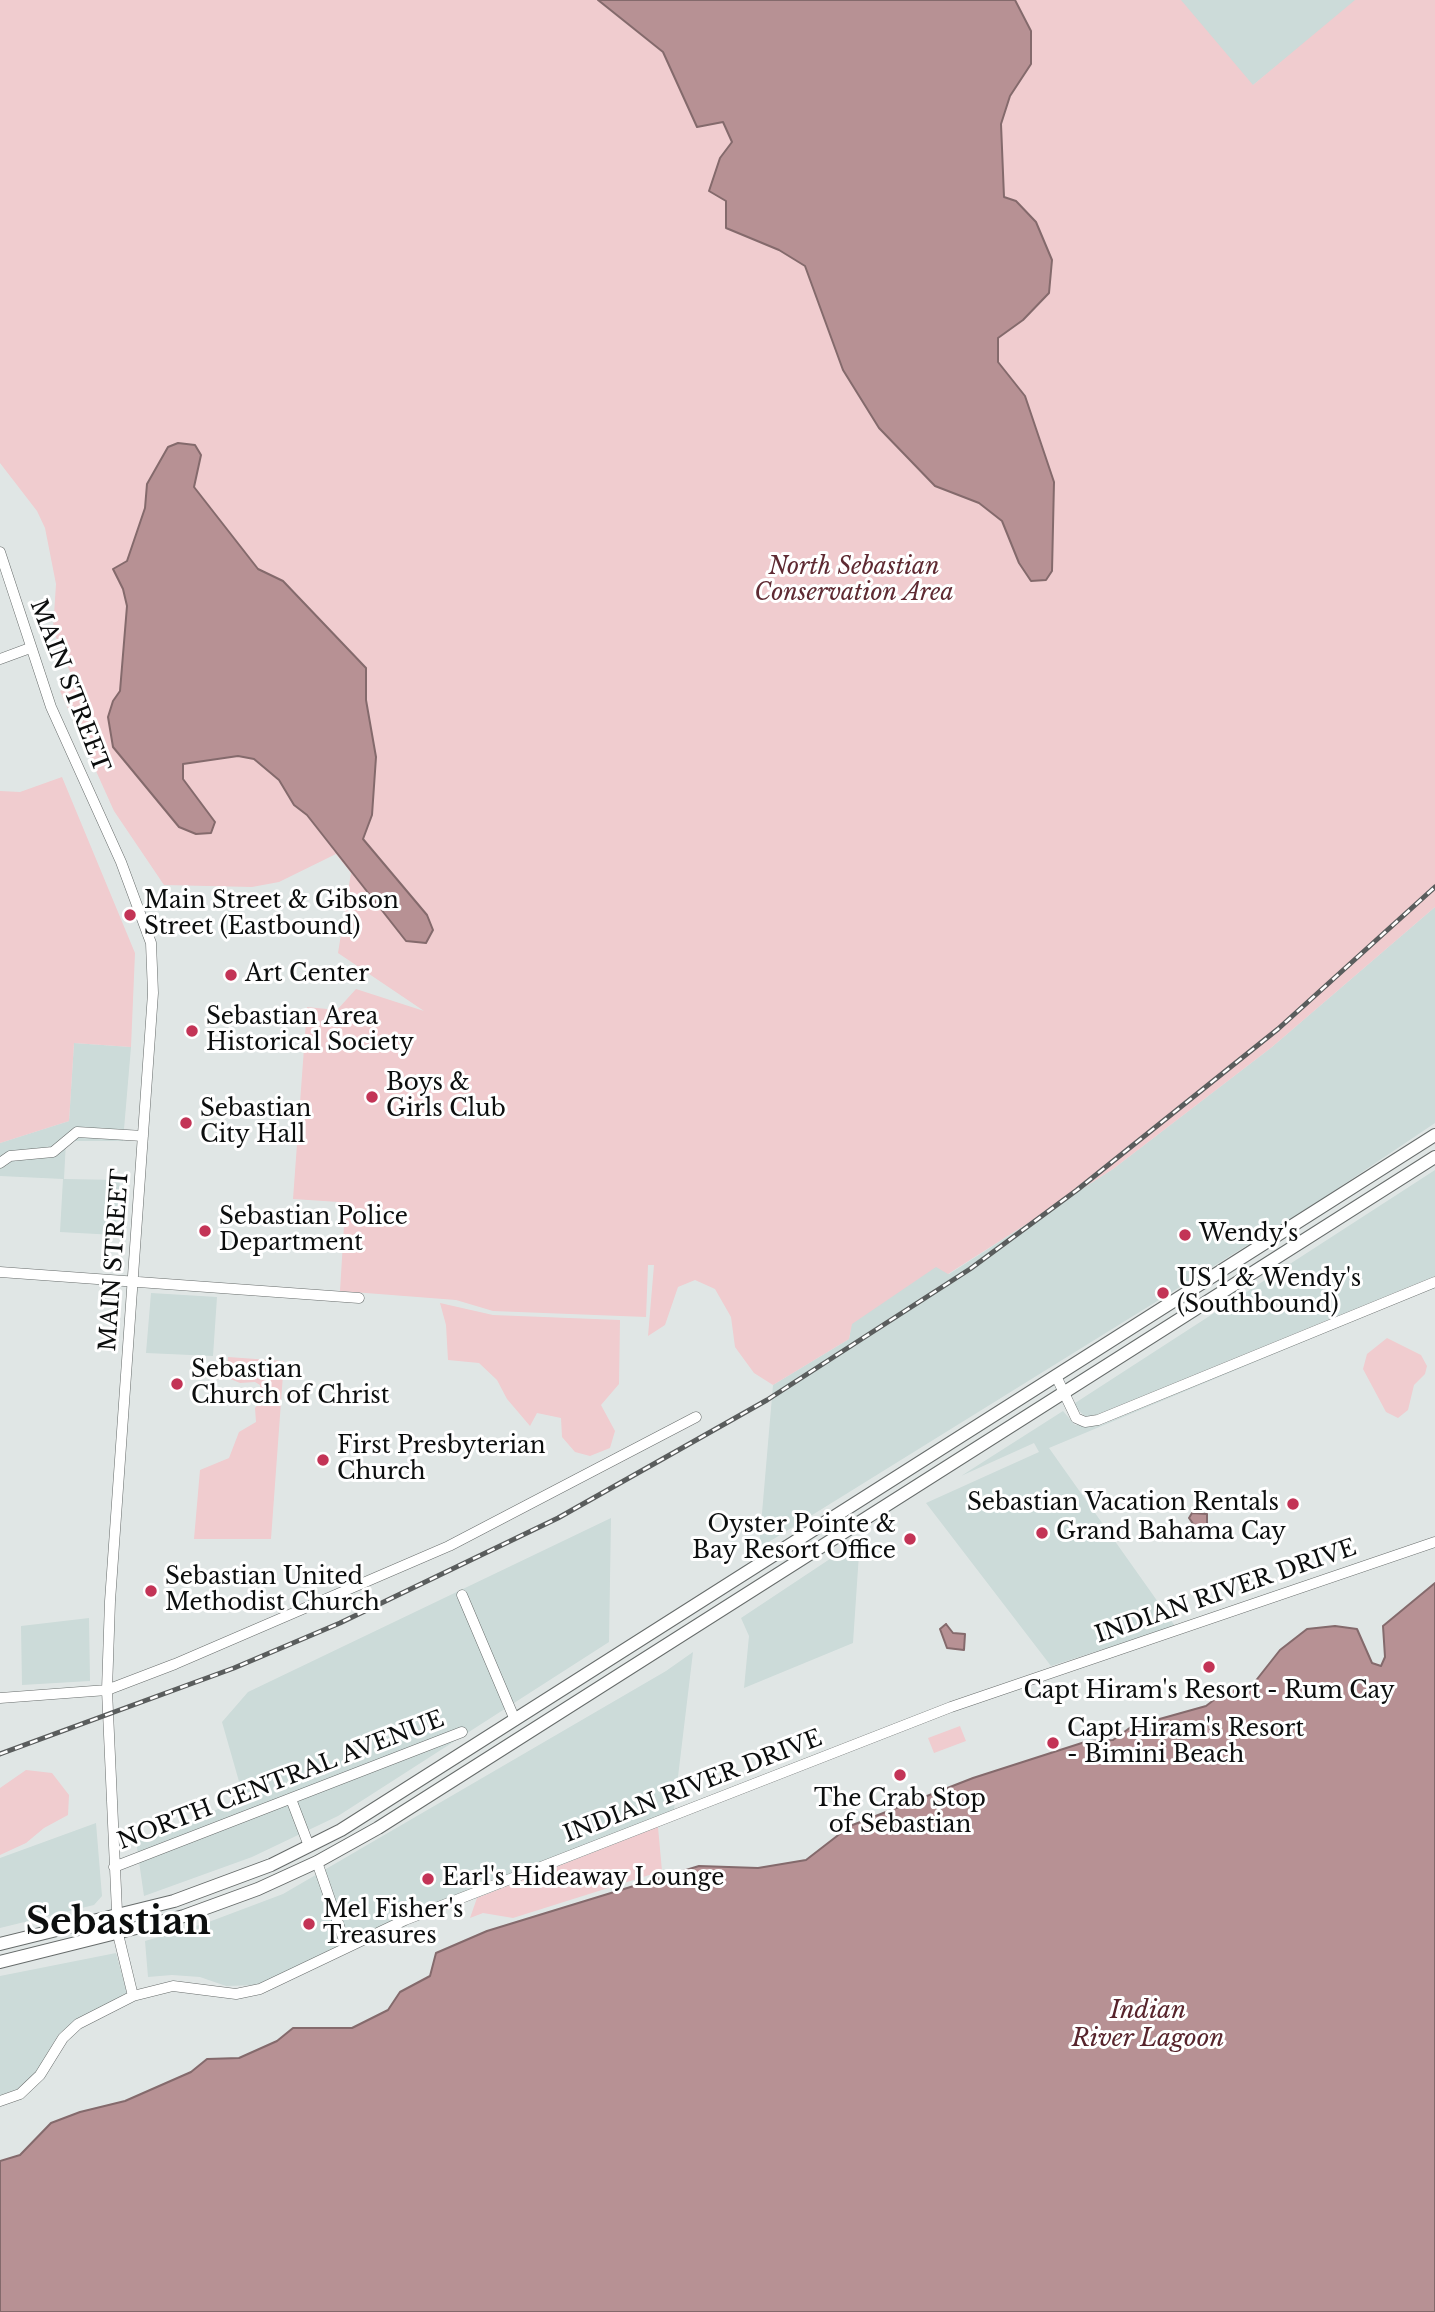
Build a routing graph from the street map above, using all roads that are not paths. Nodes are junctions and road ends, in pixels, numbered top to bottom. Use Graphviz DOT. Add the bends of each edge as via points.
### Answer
graph roads {
  1 [pos="0,552"];
  2 [pos="30,648"];
  3 [pos="0,659"];
  4 [pos="1435,1135"];
  5 [pos="143,1136"];
  6 [pos="1435,1157"];
  7 [pos="0,1163"];
  8 [pos="1245,1256"];
  9 [pos="0,1272"];
  10 [pos="1252,1273"];
  11 [pos="1435,1282"];
  12 [pos="133,1283"];
  13 [pos="359,1298"];
  14 [pos="1056,1376"];
  15 [pos="1064,1392"];
  16 [pos="696,1417"];
  17 [pos="1435,1542"];
  18 [pos="462,1595"];
  19 [pos="107,1690"];
  20 [pos="0,1698"];
  21 [pos="545,1700"];
  22 [pos="515,1720"];
  23 [pos="462,1731"];
  24 [pos="530,1731"];
  25 [pos="496,1752"];
  26 [pos="291,1799"];
  27 [pos="309,1846"];
  28 [pos="317,1862"];
  29 [pos="114,1867"];
  30 [pos="117,1916"];
  31 [pos="118,1934"];
  32 [pos="0,1944"];
  33 [pos="346,1946"];
  34 [pos="0,1962"];
  35 [pos="133,1996"];
  36 [pos="0,2101"];
  1 -- 2 [label="street, MAIN STREET"];
  2 -- 3 [label="street"];
  2 -- 5 [label="street, MAIN STREET" via="151,943 153,993"];
  4 -- 8 [label="main road"];
  5 -- 7 [label="street" via="77,1132 53,1152 10,1156"];
  5 -- 12 [label="street, MAIN STREET"];
  6 -- 10 [label="main road"];
  8 -- 10 [label="street"];
  8 -- 14 [label="main road"];
  9 -- 12 [label="street"];
  10 -- 15 [label="main road"];
  11 -- 15 [label="street" via="1098,1420 1076,1418"];
  12 -- 13 [label="street"];
  12 -- 19 [label="street, MAIN STREET"];
  14 -- 15 [label="street"];
  14 -- 21 [label="main road"];
  15 -- 24 [label="main road"];
  16 -- 19 [label="street" via="449,1546"];
  17 -- 33 [label="street, INDIAN RIVER DRIVE" via="951,1707"];
  18 -- 22 [label="street"];
  19 -- 20 [label="street"];
  19 -- 29 [label="street, MAIN STREET"];
  21 -- 22 [label="main road"];
  21 -- 24 [label="main road"];
  22 -- 25 [label="main road"];
  22 -- 27 [label="main road" via="373,1811"];
  23 -- 26 [label="street, NORTH CENTRAL AVENUE"];
  24 -- 25 [label="main road"];
  25 -- 28 [label="main road"];
  26 -- 27 [label="street"];
  26 -- 29 [label="street, NORTH CENTRAL AVENUE"];
  27 -- 30 [label="main road" via="204,1891"];
  28 -- 31 [label="main road" via="218,1904"];
  28 -- 33 [label="street"];
  29 -- 30 [label="street, MAIN STREET"];
  30 -- 31 [label="street, MAIN STREET"];
  30 -- 32 [label="main road"];
  31 -- 34 [label="main road"];
  31 -- 35 [label="street, MAIN STREET"];
  33 -- 35 [label="street, INDIAN RIVER DRIVE" via="260,1989 236,1994 173,1986"];
  35 -- 36 [label="street, INDIAN RIVER DRIVE" via="78,2024 63,2038 40,2075 20,2094"];
}
